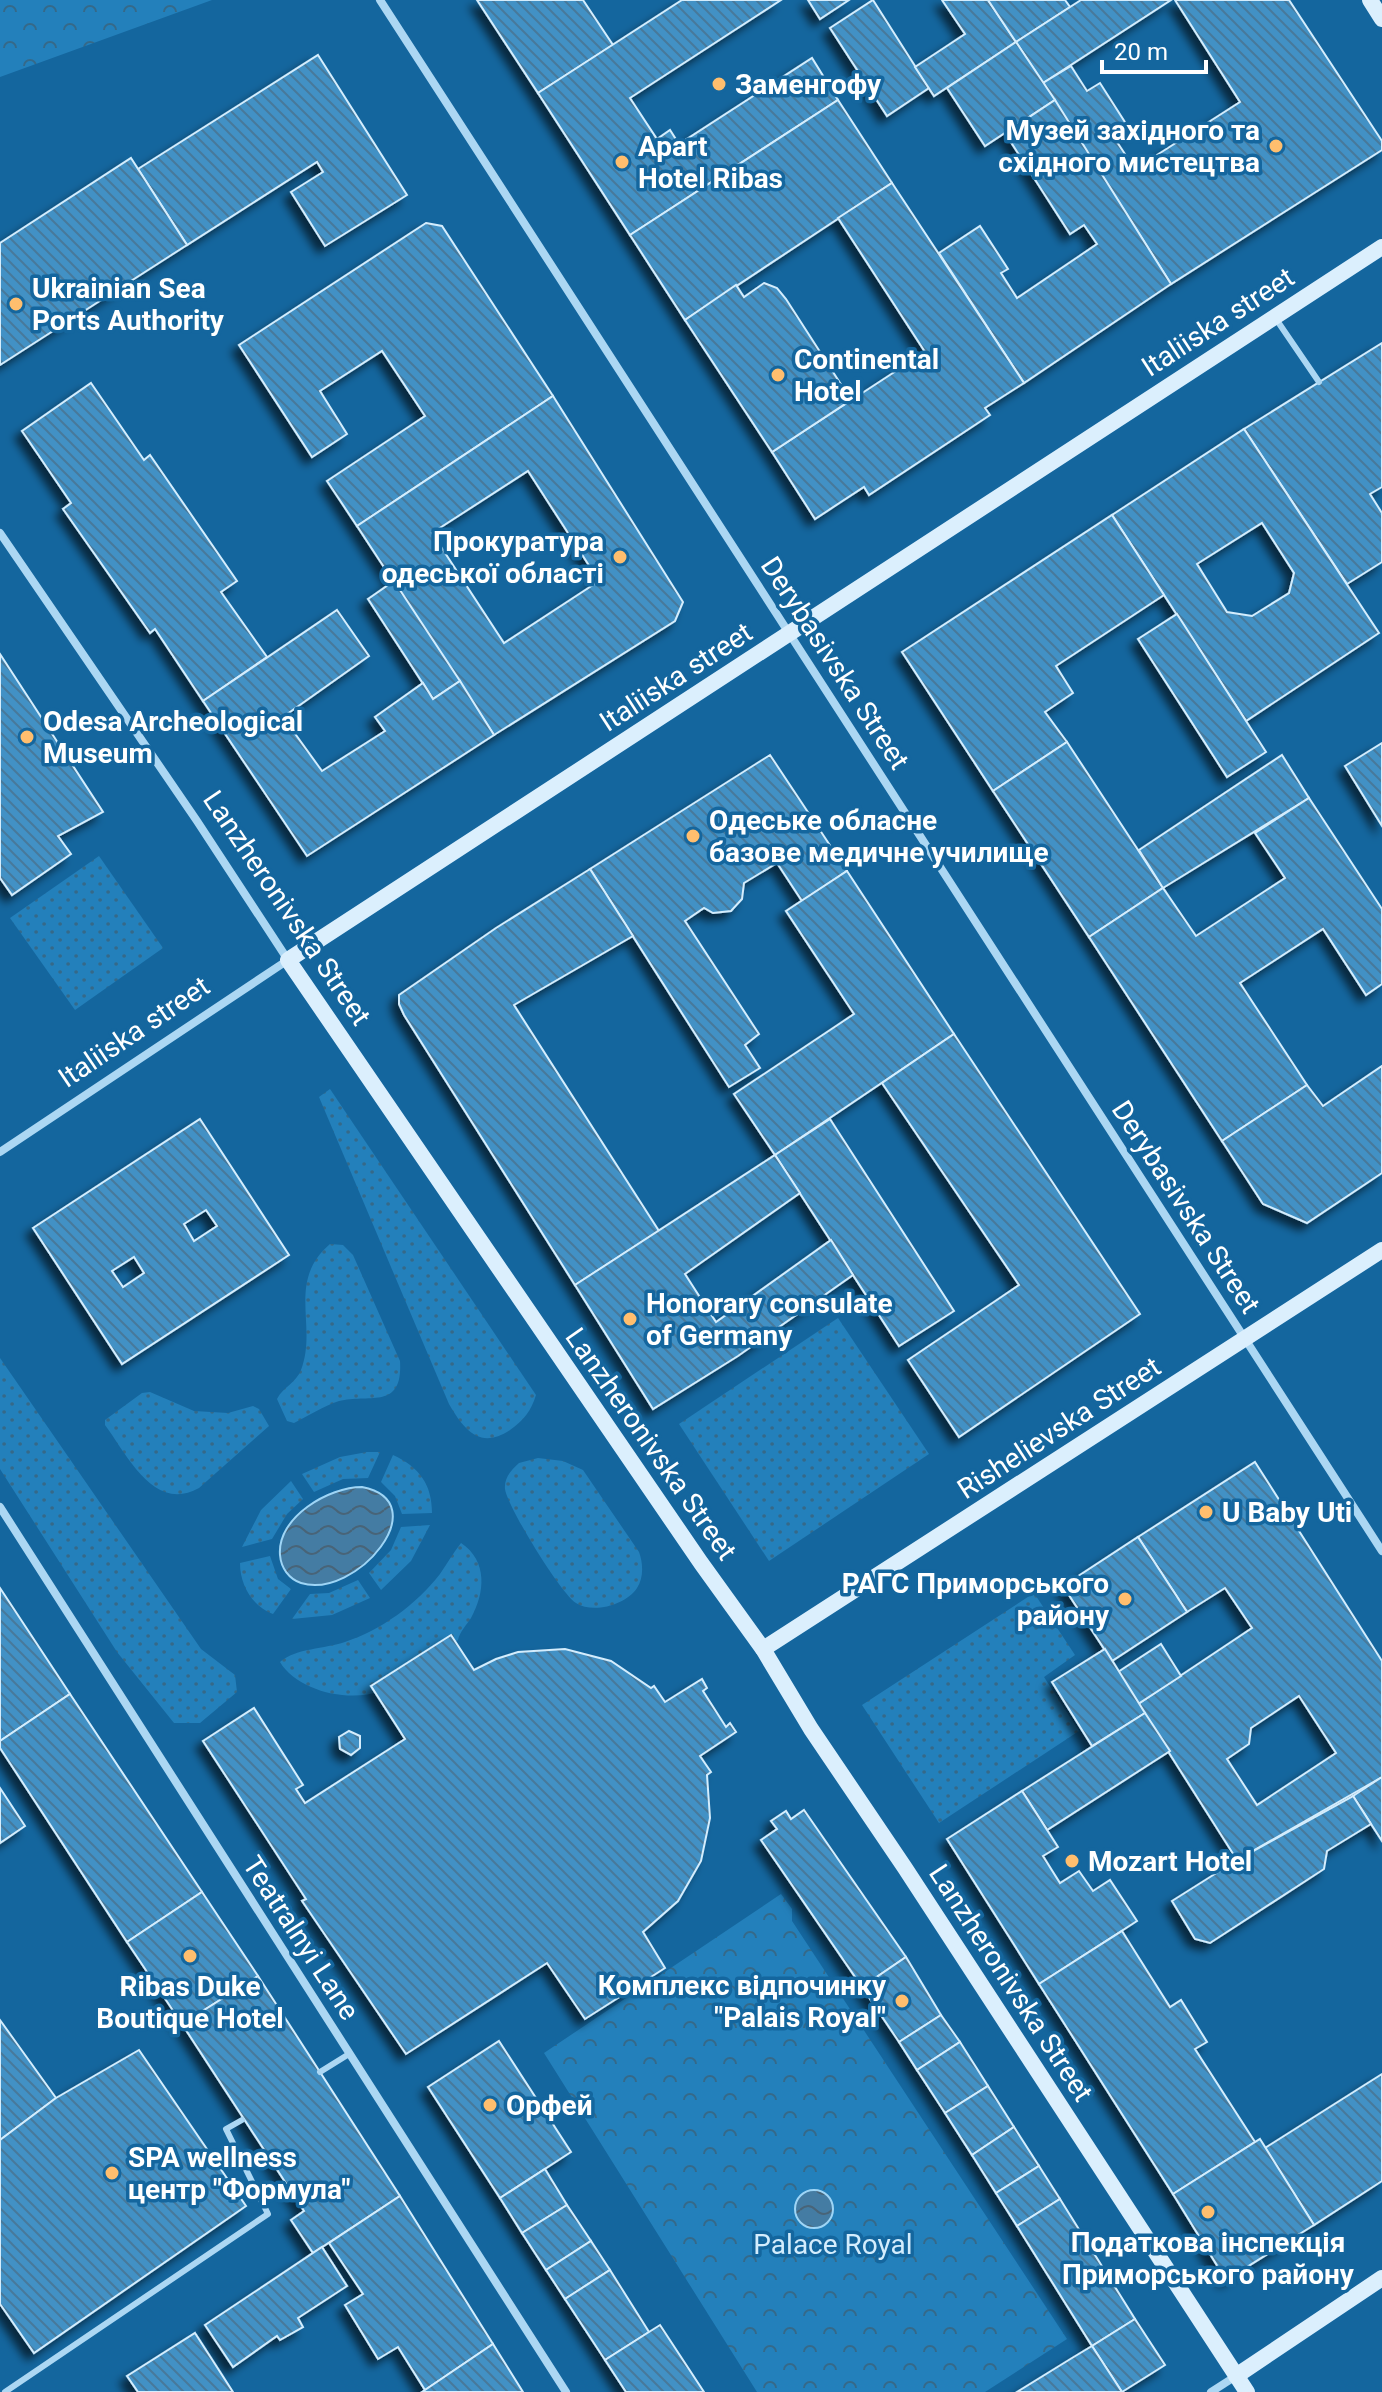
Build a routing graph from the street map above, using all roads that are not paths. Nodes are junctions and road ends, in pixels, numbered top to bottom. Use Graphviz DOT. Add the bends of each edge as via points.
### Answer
graph roads {
  1 [pos="380,0"];
  2 [pos="1370,0"];
  3 [pos="1382,19"];
  4 [pos="1382,247"];
  5 [pos="1274,316"];
  6 [pos="1319,382"];
  7 [pos="0,533"];
  8 [pos="790,634"];
  9 [pos="288,960"];
  10 [pos="0,1152"];
  11 [pos="1382,1250"];
  12 [pos="1246,1339"];
  13 [pos="0,1507"];
  14 [pos="1382,1551"];
  15 [pos="763,1649"];
  16 [pos="349,2054"];
  17 [pos="320,2072"];
  18 [pos="242,2120"];
  19 [pos="1382,2278"];
  20 [pos="1236,2376"];
  21 [pos="5,2392"];
  22 [pos="566,2392"];
  23 [pos="1211,2392"];
  24 [pos="1247,2392"];
  1 -- 8 [label="street, Derybasivska Street"];
  2 -- 3 [label="street"];
  4 -- 5 [label="street, Italiiska street"];
  5 -- 6 [label="lane"];
  5 -- 8 [label="street, Italiiska street"];
  7 -- 9 [label="street, Lanzheronivska Street"];
  8 -- 9 [label="street, Italiiska street"];
  8 -- 12 [label="street, Derybasivska Street"];
  9 -- 10 [label="street, Italiiska street"];
  9 -- 15 [label="street, Lanzheronivska Street"];
  11 -- 12 [label="street, Rishelievska Street"];
  12 -- 14 [label="street, Derybasivska Street"];
  12 -- 15 [label="street, Rishelievska Street"];
  13 -- 16 [label="street, Teatralnyi Lane"];
  15 -- 20 [label="street, Lanzheronivska Street"];
  16 -- 17 [label="lane"];
  16 -- 22 [label="street, Teatralnyi Lane"];
  18 -- 21 [label="lane" via="226,2129 268,2214"];
  19 -- 20 [label="street"];
  20 -- 23 [label="street"];
  20 -- 24 [label="street, Lanzheronivska Street"];
}
